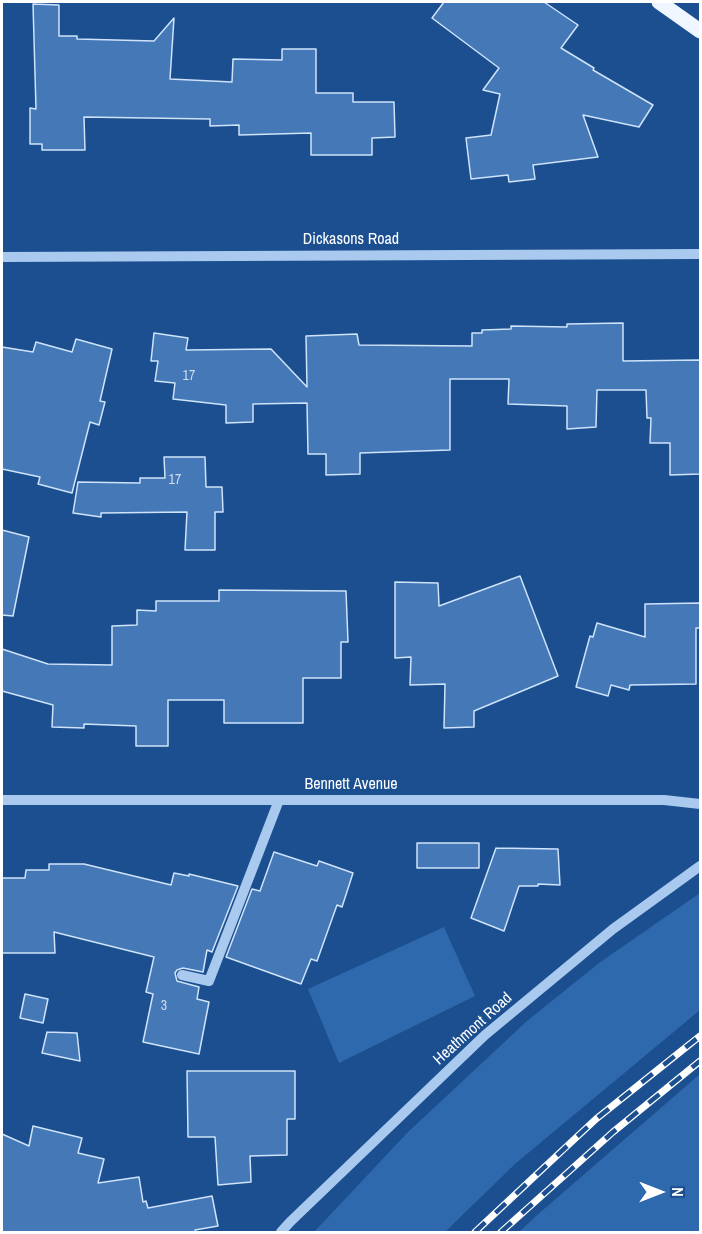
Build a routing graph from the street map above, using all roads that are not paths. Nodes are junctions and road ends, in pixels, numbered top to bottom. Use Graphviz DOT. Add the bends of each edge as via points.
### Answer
graph roads {
  1 [pos="659,2"];
  2 [pos="700,31"];
  3 [pos="700,254"];
  4 [pos="2,257"];
  5 [pos="279,800"];
  6 [pos="2,801"];
  7 [pos="700,804"];
  8 [pos="700,866"];
  9 [pos="182,975"];
  10 [pos="281,1233"];
  1 -- 2 [label="main road"];
  3 -- 4 [label="street, Dickasons Road"];
  5 -- 6 [label="street, Bennett Avenue"];
  5 -- 7 [label="street, Bennett Avenue" via="664,800"];
  5 -- 9 [label="street" via="209,981"];
  8 -- 10 [label="street, Heathmont Road" via="613,929 485,1035"];
}
